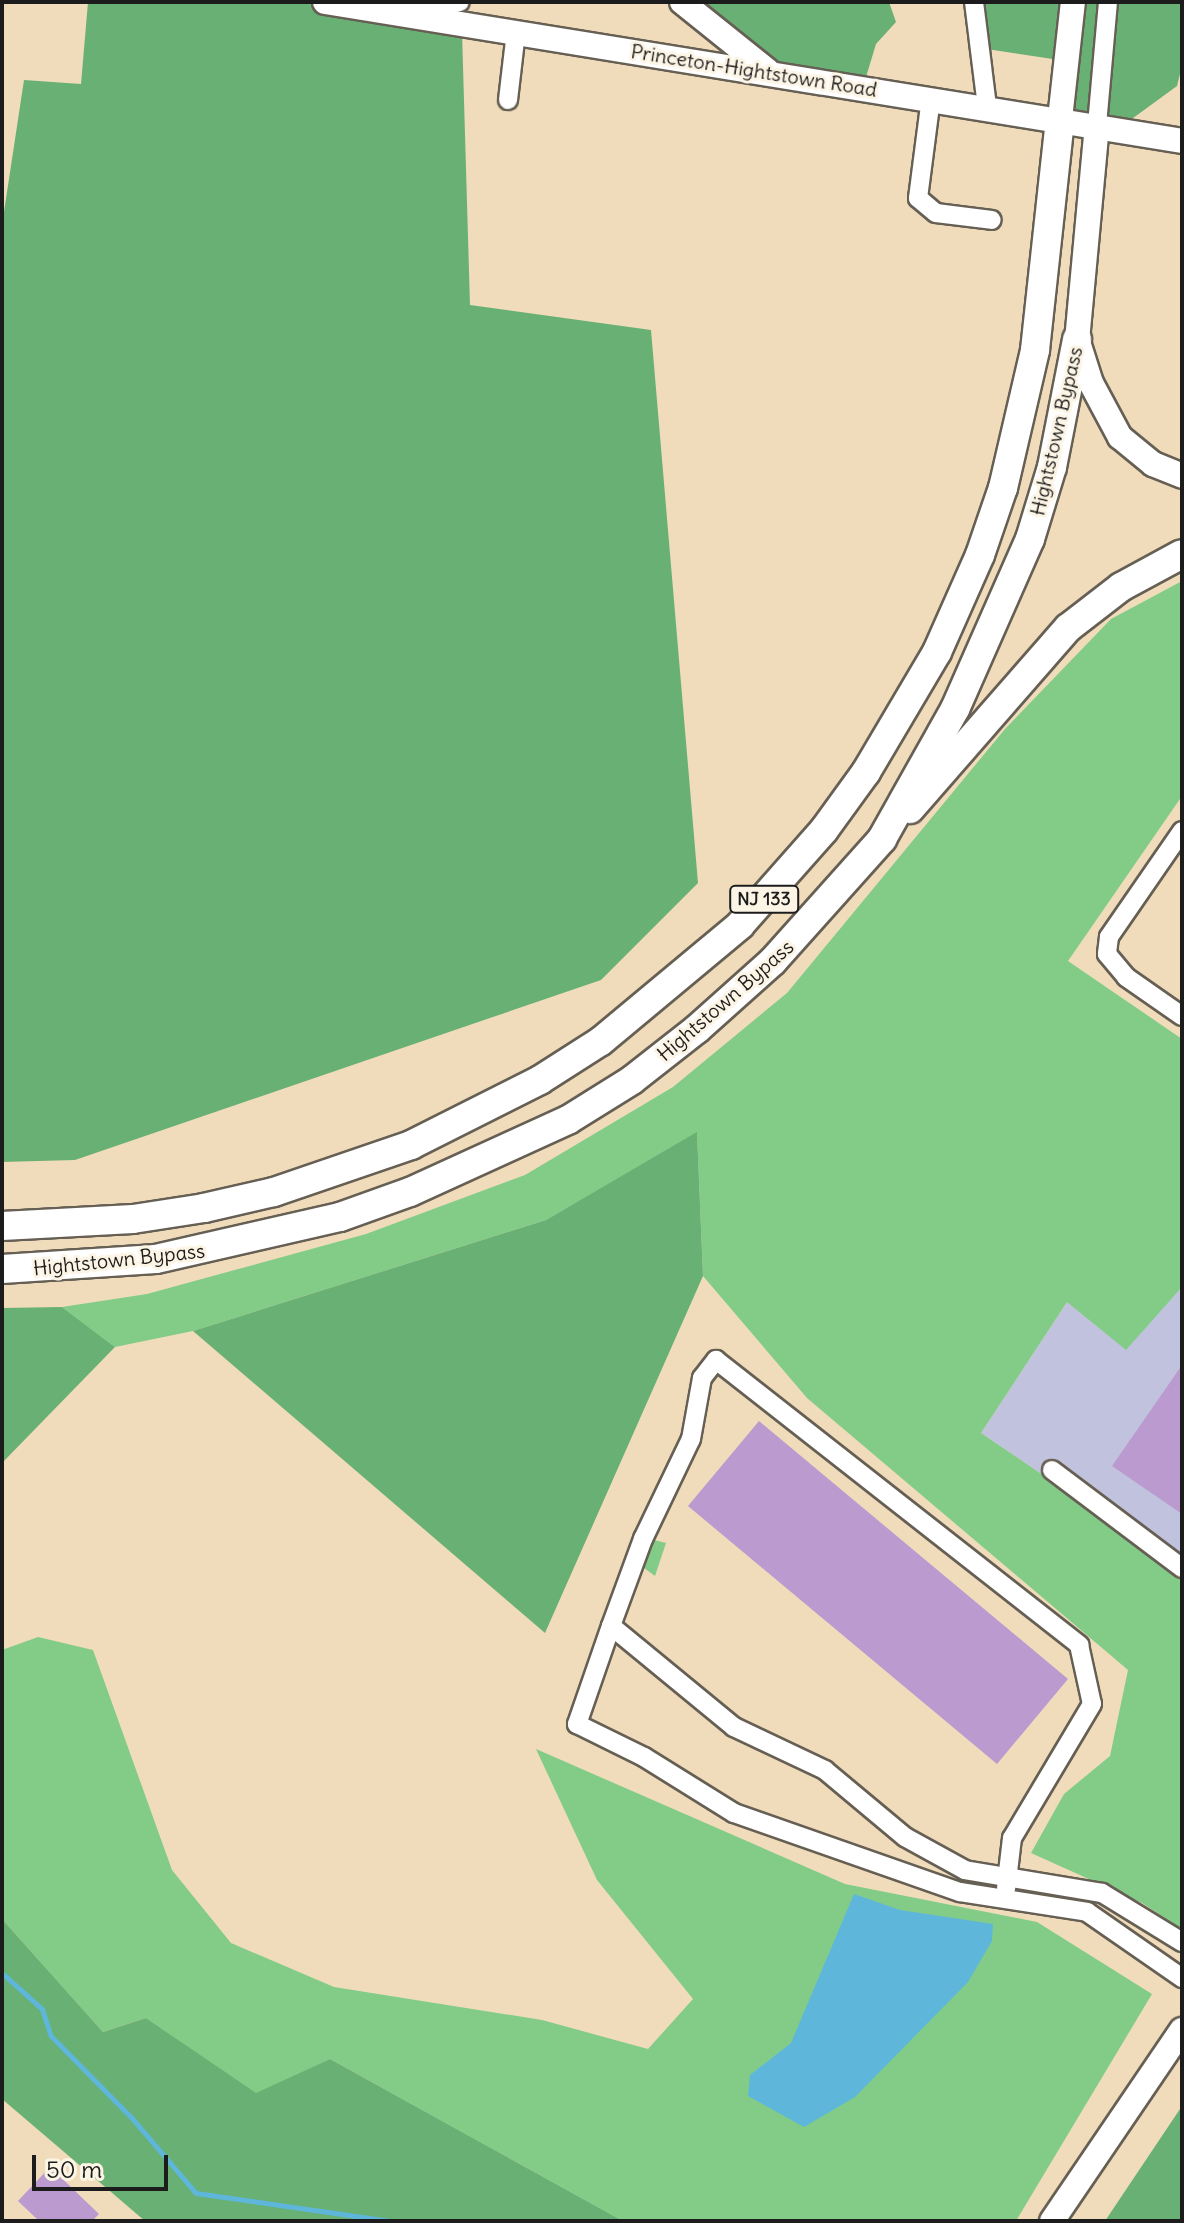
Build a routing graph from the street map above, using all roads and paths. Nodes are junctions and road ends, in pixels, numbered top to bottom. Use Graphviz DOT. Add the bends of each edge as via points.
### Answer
graph roads {
  1 [pos="325,2"];
  2 [pos="460,2"];
  3 [pos="682,2"];
  4 [pos="974,2"];
  5 [pos="1073,2"];
  6 [pos="1108,2"];
  7 [pos="404,14"];
  8 [pos="516,32"];
  9 [pos="770,72"];
  10 [pos="931,98"];
  11 [pos="508,100"];
  12 [pos="987,107"];
  13 [pos="1060,119"];
  14 [pos="1097,125"];
  15 [pos="1182,141"];
  16 [pos="992,220"];
  17 [pos="1077,339"];
  18 [pos="1182,476"];
  19 [pos="1182,554"];
  20 [pos="882,839"];
  21 [pos="1179,843"];
  22 [pos="1182,1016"];
  23 [pos="2,1226"];
  24 [pos="2,1269"];
  25 [pos="1052,1470"];
  26 [pos="1182,1568"];
  27 [pos="611,1626"];
  28 [pos="1010,1878"];
  29 [pos="1003,1899"];
  30 [pos="1182,1942"];
  31 [pos="1182,1978"];
  32 [pos="1182,2030"];
  33 [pos="1052,2221"];
  1 -- 7 [label="main road, Princeton-Hightstown Road"];
  2 -- 7 [label="street"];
  3 -- 9 [label="main road"];
  4 -- 12 [label="street"];
  5 -- 13 [label="main road"];
  6 -- 14 [label="street"];
  7 -- 8 [label="main road, Princeton-Hightstown Road"];
  8 -- 9 [label="main road, Princeton-Hightstown Road"];
  8 -- 11 [label="street"];
  9 -- 10 [label="main road, Princeton-Hightstown Road"];
  10 -- 12 [label="main road, Princeton-Hightstown Road"];
  10 -- 16 [label="street" via="918,198 936,213"];
  12 -- 13 [label="main road, Princeton-Hightstown Road"];
  13 -- 14 [label="main road, Princeton-Hightstown Road"];
  13 -- 23 [label="highway, Hightstown Bypass / NJ 133" via="1035,350 1018,433 980,555 903,715 824,830 749,915 686,974 601,1041 489,1108 411,1145 288,1187 204,1208 101,1222"];
  14 -- 15 [label="main road, Princeton-Hightstown Road"];
  14 -- 17 [label="main road, Hightstown Bypass / NJ 133"];
  17 -- 18 [label="main road" via="1091,383 1120,437 1153,464"];
  17 -- 20 [label="highway, Hightstown Bypass / NJ 133" via="1052,467 1004,608"];
  19 -- 20 [label="highway" via="1121,587 1068,628"];
  20 -- 24 [label="highway, Hightstown Bypass / NJ 133" via="773,961 632,1080 568,1120 410,1192 267,1238 156,1259"];
  21 -- 22 [label="street" via="1109,937 1107,954 1126,977"];
  25 -- 26 [label="street"];
  27 -- 28 [label="street" via="734,1727 825,1770 905,1837 965,1870"];
  27 -- 28 [label="street" via="643,1539 691,1439 702,1378 716,1360 1079,1645 1092,1704 1012,1838"];
  27 -- 29 [label="street" via="577,1724 644,1757 734,1813 960,1892"];
  28 -- 29 [label="street"];
  28 -- 30 [label="street" via="1102,1893"];
  29 -- 31 [label="street" via="1087,1912"];
  32 -- 33 [label="main road"];
}
